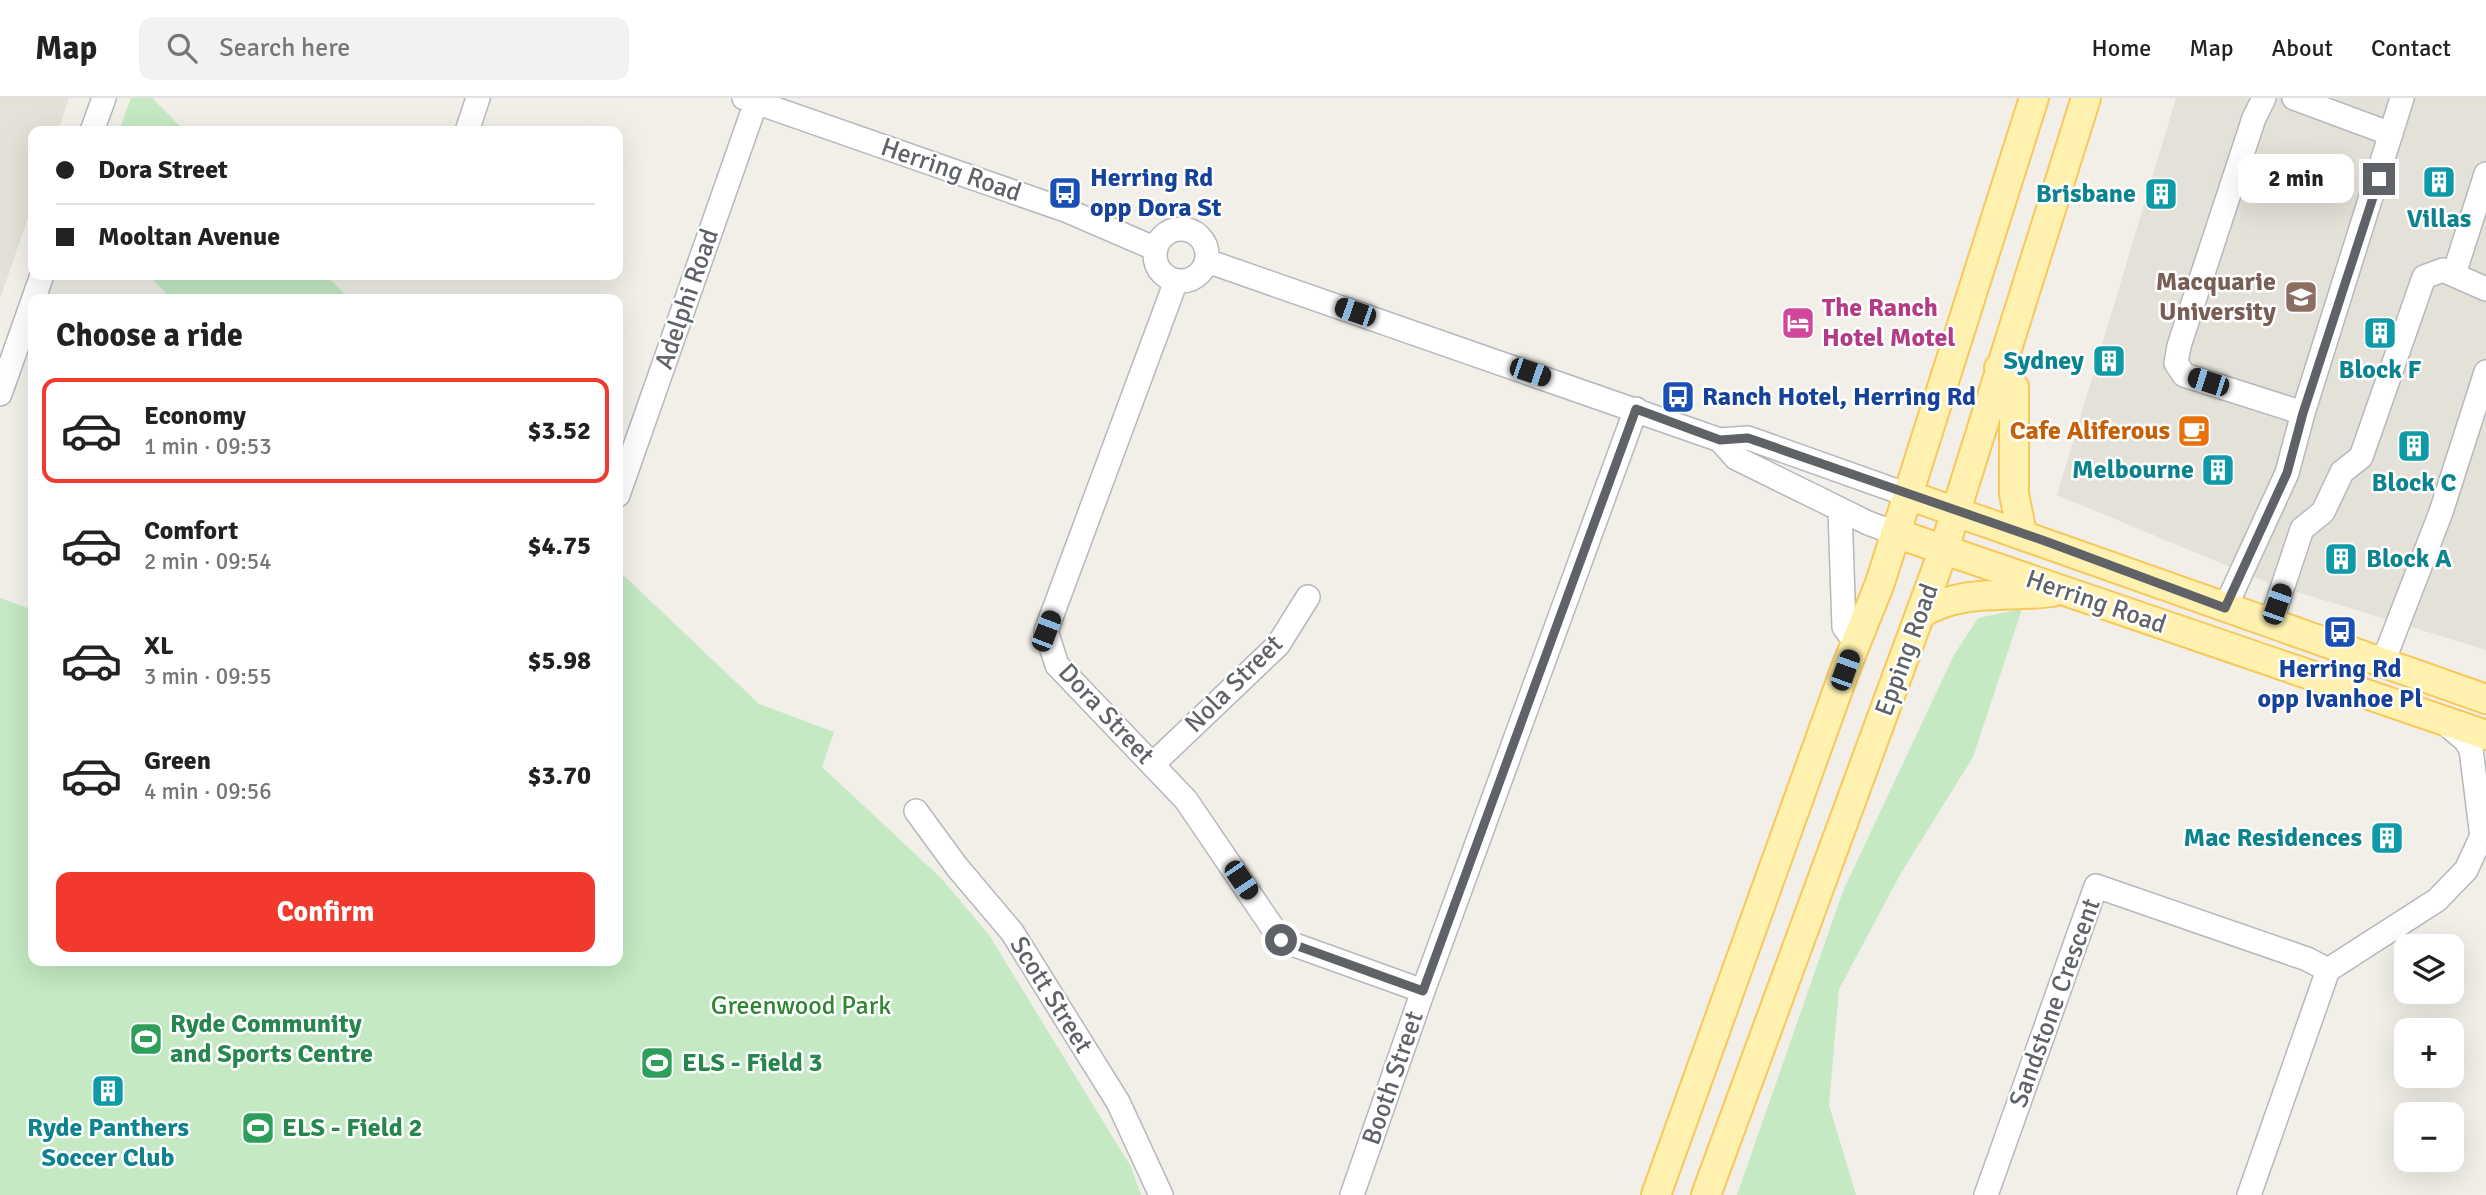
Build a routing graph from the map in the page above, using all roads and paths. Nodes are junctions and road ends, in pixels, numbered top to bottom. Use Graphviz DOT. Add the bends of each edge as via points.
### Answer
graph roads {
  1 [pos="104,98"];
  2 [pos="478,98"];
  3 [pos="2034,98"];
  4 [pos="2086,98"];
  5 [pos="2264,98"];
  6 [pos="2294,98"];
  7 [pos="2402,98"];
  8 [pos="750,100"];
  9 [pos="95,126"];
  10 [pos="469,126"];
  11 [pos="2391,134"];
  12 [pos="2486,174"];
  13 [pos="1156,249"];
  14 [pos="1207,261"];
  15 [pos="2454,274"];
  16 [pos="1177,281"];
  17 [pos="2486,289"];
  18 [pos="28,315"];
  19 [pos="1999,368"];
  20 [pos="2486,372"];
  21 [pos="0,394"];
  22 [pos="1636,409"];
  23 [pos="2303,413"];
  24 [pos="1720,440"];
  25 [pos="623,480"];
  26 [pos="1908,495"];
  27 [pos="1840,510"];
  28 [pos="1956,511"];
  29 [pos="1895,533"];
  30 [pos="2022,533"];
  31 [pos="1944,549"];
  32 [pos="2062,591"];
  33 [pos="1308,597"];
  34 [pos="2225,608"];
  35 [pos="1920,614"];
  36 [pos="2270,625"];
  37 [pos="1855,642"];
  38 [pos="2383,662"];
  39 [pos="2486,699"];
  40 [pos="2440,719"];
  41 [pos="2486,735"];
  42 [pos="1153,764"];
  43 [pos="916,811"];
  44 [pos="2484,832"];
  45 [pos="2328,970"];
  46 [pos="1423,991"];
  47 [pos="1161,1195"];
  48 [pos="1352,1195"];
  49 [pos="1657,1195"];
  50 [pos="1706,1195"];
  51 [pos="1986,1195"];
  52 [pos="2249,1195"];
  1 -- 9 [label="street"];
  2 -- 10 [label="street"];
  3 -- 26 [label="main road, Epping Road"];
  4 -- 19 [label="main road, Epping Road"];
  5 -- 23 [label="street" via="2176,363 2184,375"];
  6 -- 11 [label="street"];
  7 -- 11 [label="street"];
  8 -- 13 [label="street, Herring Road" via="1068,211"];
  8 -- 25 [label="street, Adelphi Road"];
  11 -- 23 [label="street"];
  12 -- 15 [label="street"];
  13 -- 14 [label="street" via="1166,234 1183,229 1199,236"];
  13 -- 16 [label="street" via="1162,272"];
  14 -- 16 [label="street" via="1192,279"];
  14 -- 22 [label="street, Herring Road"];
  15 -- 17 [label="street"];
  15 -- 36 [label="street" via="2442,270 2424,277 2361,457 2342,472 2323,512 2302,529"];
  16 -- 42 [label="street, Dora Street" via="1046,631 1057,665"];
  18 -- 21 [label="street"];
  19 -- 28 [label="main road, Epping Road"];
  19 -- 30 [label="main road" via="2014,387 2014,494"];
  20 -- 38 [label="street" via="2441,512"];
  22 -- 24 [label="street, Herring Road"];
  22 -- 46 [label="street, Booth Street"];
  23 -- 34 [label="street" via="2287,473"];
  24 -- 26 [label="street, Herring Road" via="1748,438"];
  24 -- 27 [label="street, Herring Road" via="1736,458"];
  26 -- 28 [label="main road, Herring Road"];
  26 -- 29 [label="main road, Epping Road"];
  27 -- 29 [label="street, Herring Road"];
  27 -- 37 [label="street" via="1844,627"];
  28 -- 30 [label="main road, Herring Road"];
  28 -- 31 [label="main road, Epping Road"];
  29 -- 31 [label="main road, Herring Road"];
  29 -- 37 [label="main road, Epping Road"];
  30 -- 34 [label="main road, Herring Road"];
  31 -- 32 [label="main road, Herring Road"];
  31 -- 35 [label="main road, Epping Road"];
  32 -- 35 [label="main road" via="1965,596 1940,602"];
  32 -- 40 [label="main road, Herring Road"];
  33 -- 42 [label="street, Nola Street" via="1278,645"];
  34 -- 36 [label="main road, Herring Road"];
  35 -- 50 [label="main road, Epping Road"];
  36 -- 38 [label="main road, Herring Road"];
  37 -- 49 [label="main road, Epping Road"];
  38 -- 39 [label="main road, Herring Road"];
  40 -- 41 [label="main road, Herring Road"];
  40 -- 44 [label="street" via="2471,749"];
  42 -- 46 [label="street, Dora Street" via="1186,800 1281,940"];
  43 -- 47 [label="street, Scott Street" via="1012,932 1118,1102"];
  44 -- 45 [label="street" via="2466,870 2437,900"];
  45 -- 51 [label="street, Sandstone Crescent" via="2096,886"];
  45 -- 52 [label="street"];
  46 -- 48 [label="street, Booth Street"];
}
